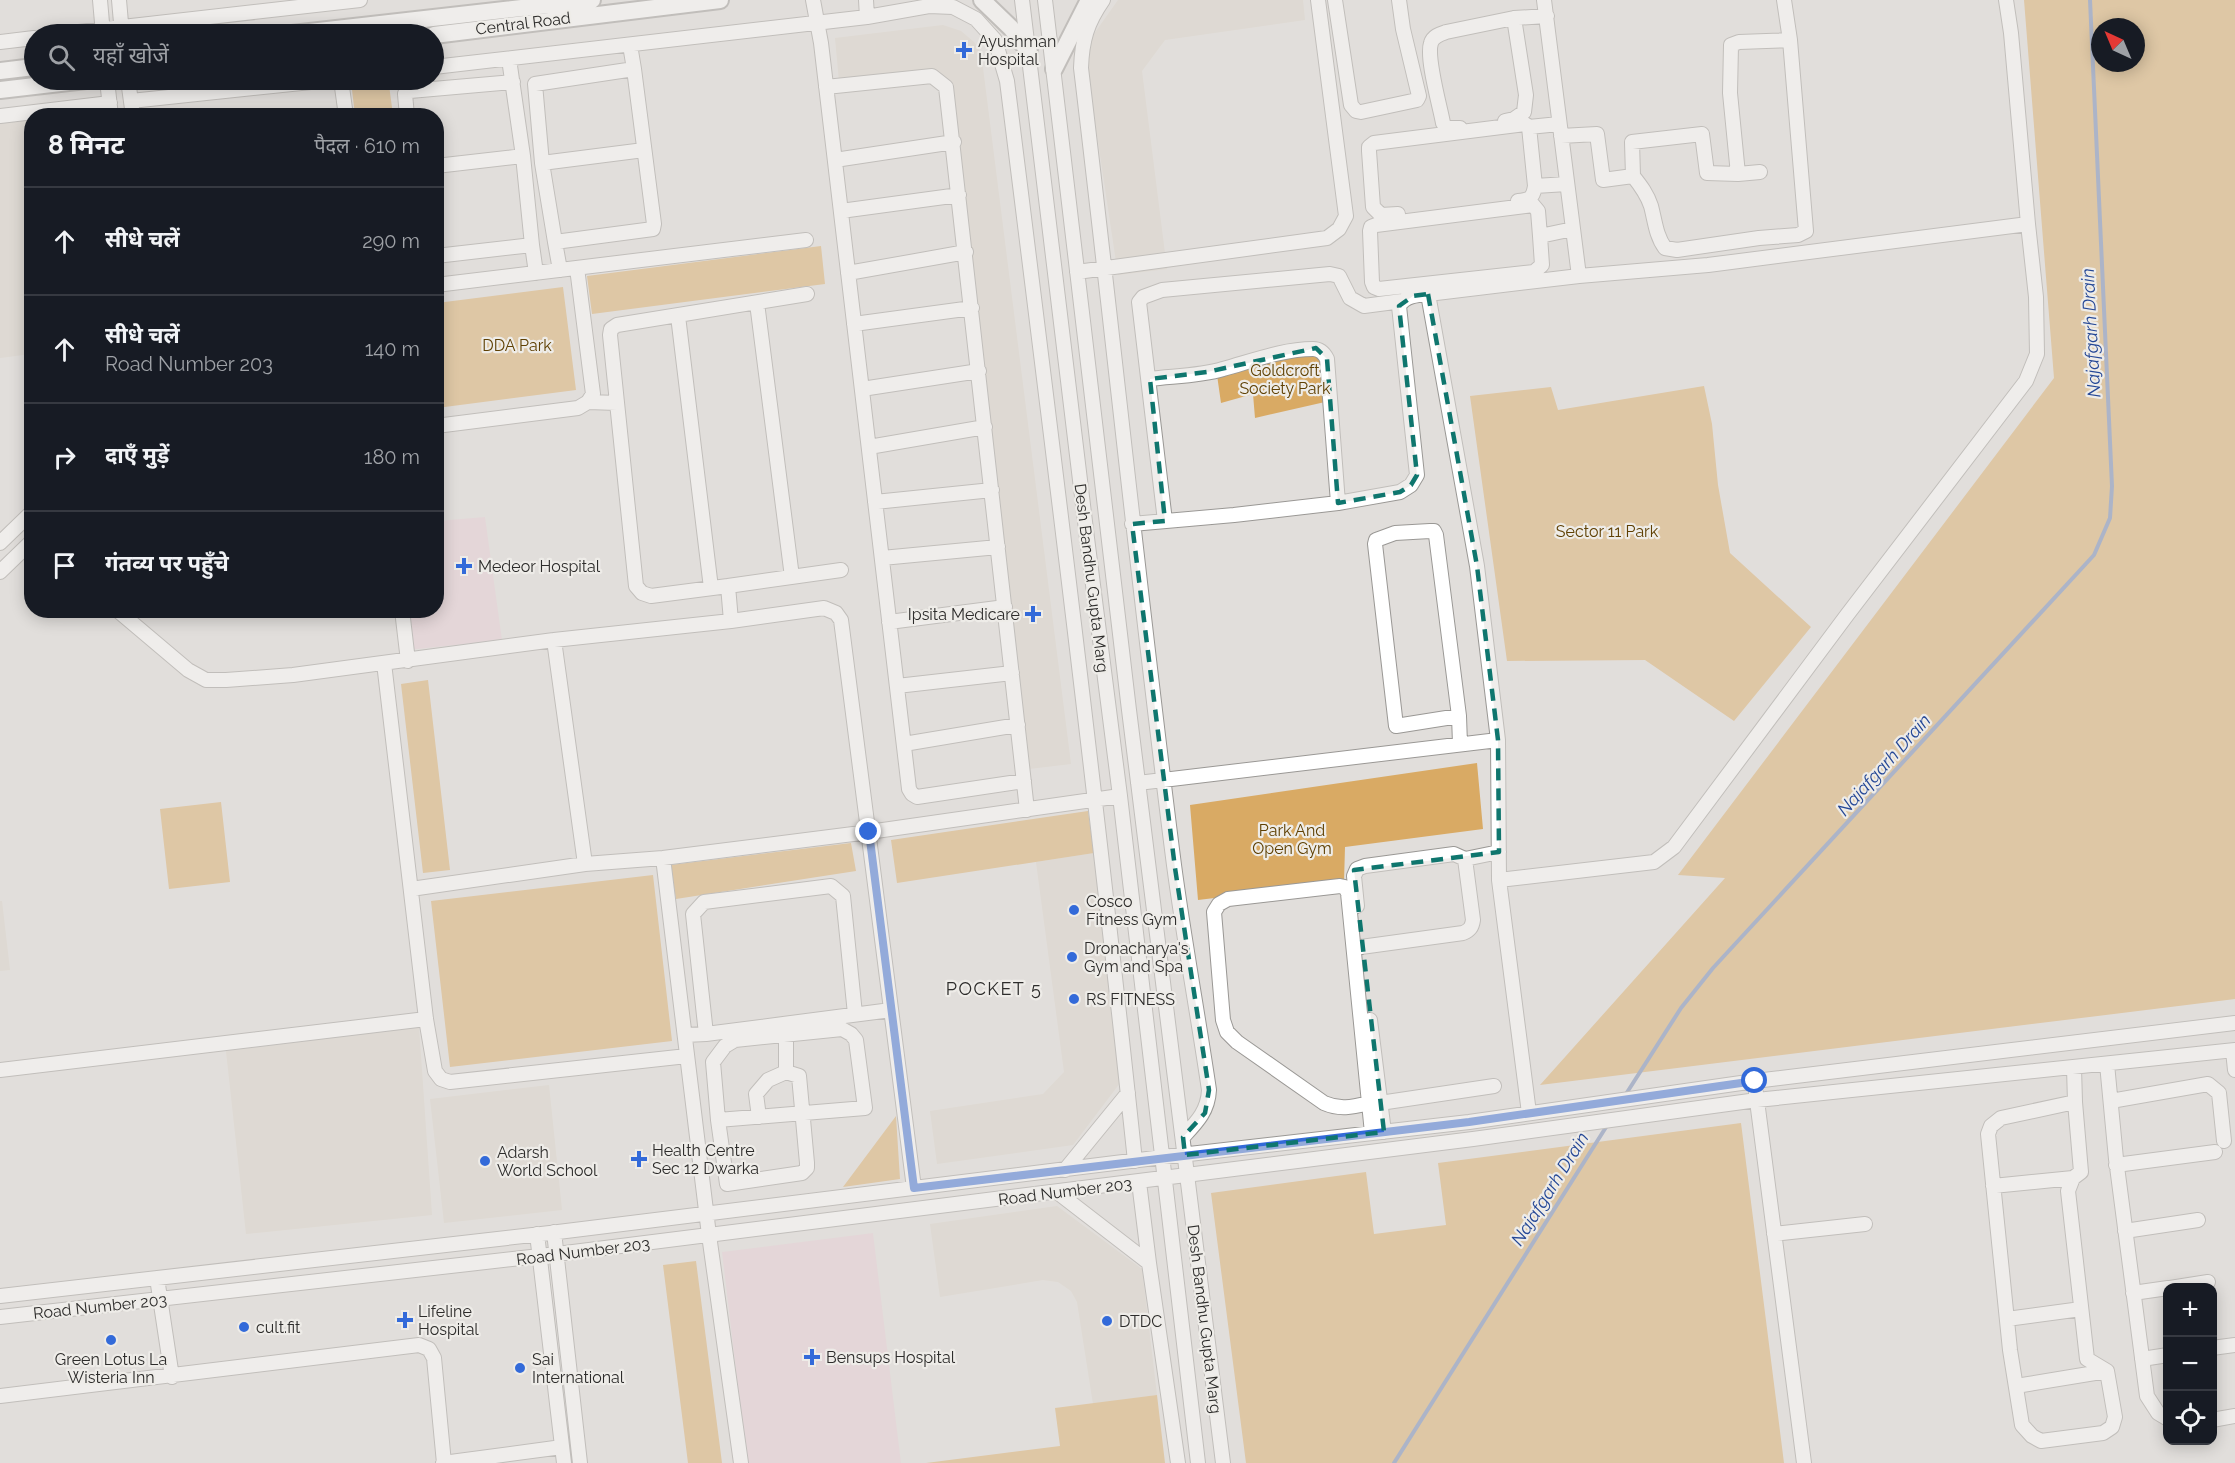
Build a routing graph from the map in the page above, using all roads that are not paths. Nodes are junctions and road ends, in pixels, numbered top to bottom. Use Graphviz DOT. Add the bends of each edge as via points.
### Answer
graph roads {
  1 [pos="100,0"];
  2 [pos="119,0"];
  3 [pos="360,0"];
  4 [pos="592,0"];
  5 [pos="720,0"];
  6 [pos="813,0"];
  7 [pos="866,0"];
  8 [pos="982,0"];
  9 [pos="1022,0"];
  10 [pos="1045,0"];
  11 [pos="1089,0"];
  12 [pos="1103,0"];
  13 [pos="1318,0"];
  14 [pos="1335,0"];
  15 [pos="1399,0"];
  16 [pos="1544,0"];
  17 [pos="1784,0"];
  18 [pos="2006,0"];
  19 [pos="524,4"];
  20 [pos="1546,16"];
  21 [pos="867,17"];
  22 [pos="1514,18"];
  23 [pos="818,23"];
  24 [pos="102,24"];
  25 [pos="121,24"];
  26 [pos="176,24"];
  27 [pos="369,24"];
  28 [pos="444,34"];
  29 [pos="24,39"];
  30 [pos="1790,40"];
  31 [pos="0,42"];
  32 [pos="630,45"];
  33 [pos="1029,52"];
  34 [pos="509,59"];
  35 [pos="444,67"];
  36 [pos="24,68"];
  37 [pos="634,69"];
  38 [pos="1054,69"];
  39 [pos="0,71"];
  40 [pos="513,82"];
  41 [pos="24,87"];
  42 [pos="826,87"];
  43 [pos="444,89"];
  44 [pos="0,90"];
  45 [pos="108,90"];
  46 [pos="129,90"];
  47 [pos="259,90"];
  48 [pos="342,90"];
  49 [pos="431,90"];
  50 [pos="110,108"];
  51 [pos="132,108"];
  52 [pos="345,108"];
  53 [pos="406,108"];
  54 [pos="24,114"];
  55 [pos="0,116"];
  56 [pos="1529,127"];
  57 [pos="1560,130"];
  58 [pos="954,142"];
  59 [pos="644,150"];
  60 [pos="524,156"];
  61 [pos="835,160"];
  62 [pos="542,163"];
  63 [pos="444,165"];
  64 [pos="1760,172"];
  65 [pos="1738,174"];
  66 [pos="1633,176"];
  67 [pos="1567,184"];
  68 [pos="1535,186"];
  69 [pos="959,195"];
  70 [pos="841,211"];
  71 [pos="2028,224"];
  72 [pos="1573,229"];
  73 [pos="1540,236"];
  74 [pos="806,240"];
  75 [pos="555,242"];
  76 [pos="532,245"];
  77 [pos="966,252"];
  78 [pos="444,255"];
  79 [pos="1105,267"];
  80 [pos="577,268"];
  81 [pos="560,270"];
  82 [pos="1077,272"];
  83 [pos="536,273"];
  84 [pos="848,273"];
  85 [pos="1579,276"];
  86 [pos="444,284"];
  87 [pos="807,294"];
  88 [pos="1428,294"];
  89 [pos="1402,301"];
  90 [pos="757,303"];
  91 [pos="972,308"];
  92 [pos="678,315"];
  93 [pos="854,324"];
  94 [pos="979,371"];
  95 [pos="1150,379"];
  96 [pos="862,389"];
  97 [pos="588,402"];
  98 [pos="617,403"];
  99 [pos="444,425"];
  100 [pos="985,427"];
  101 [pos="869,447"];
  102 [pos="992,490"];
  103 [pos="875,502"];
  104 [pos="1338,502"];
  105 [pos="24,520"];
  106 [pos="1165,521"];
  107 [pos="1132,524"];
  108 [pos="16,527"];
  109 [pos="24,534"];
  110 [pos="0,543"];
  111 [pos="998,547"];
  112 [pos="24,548"];
  113 [pos="882,558"];
  114 [pos="841,570"];
  115 [pos="0,572"];
  116 [pos="792,577"];
  117 [pos="728,586"];
  118 [pos="711,588"];
  119 [pos="1005,607"];
  120 [pos="126,618"];
  121 [pos="403,618"];
  122 [pos="731,621"];
  123 [pos="889,622"];
  124 [pos="554,640"];
  125 [pos="408,661"];
  126 [pos="384,663"];
  127 [pos="1012,673"];
  128 [pos="897,686"];
  129 [pos="1459,716"];
  130 [pos="1018,725"];
  131 [pos="1498,740"];
  132 [pos="904,744"];
  133 [pos="1460,744"];
  134 [pos="1164,780"];
  135 [pos="1024,781"];
  136 [pos="1138,783"];
  137 [pos="1120,796"];
  138 [pos="1095,801"];
  139 [pos="1027,810"];
  140 [pos="869,832"];
  141 [pos="1499,852"];
  142 [pos="663,858"];
  143 [pos="1465,859"];
  144 [pos="585,864"];
  145 [pos="1499,880"];
  146 [pos="411,889"];
  147 [pos="1361,946"];
  148 [pos="891,1010"];
  149 [pos="855,1014"];
  150 [pos="426,1019"];
  151 [pos="2235,1023"];
  152 [pos="706,1034"];
  153 [pos="685,1035"];
  154 [pos="786,1036"];
  155 [pos="2234,1051"];
  156 [pos="687,1056"];
  157 [pos="2107,1064"];
  158 [pos="2074,1068"];
  159 [pos="0,1070"];
  160 [pos="2235,1070"];
  161 [pos="786,1072"];
  162 [pos="1755,1081"];
  163 [pos="1494,1086"];
  164 [pos="1128,1093"];
  165 [pos="1757,1100"];
  166 [pos="2111,1101"];
  167 [pos="2075,1102"];
  168 [pos="1374,1103"];
  169 [pos="803,1113"];
  170 [pos="1529,1113"];
  171 [pos="759,1117"];
  172 [pos="718,1120"];
  173 [pos="1378,1132"];
  174 [pos="1183,1137"];
  175 [pos="1185,1155"];
  176 [pos="1163,1157"];
  177 [pos="1135,1161"];
  178 [pos="2116,1165"];
  179 [pos="1065,1170"];
  180 [pos="1187,1174"];
  181 [pos="1165,1178"];
  182 [pos="2073,1178"];
  183 [pos="1139,1182"];
  184 [pos="727,1184"];
  185 [pos="1993,1186"];
  186 [pos="914,1188"];
  187 [pos="1057,1192"];
  188 [pos="730,1210"];
  189 [pos="707,1213"];
  190 [pos="2198,1220"];
  191 [pos="1865,1224"];
  192 [pos="2125,1231"];
  193 [pos="554,1232"];
  194 [pos="537,1234"];
  195 [pos="1774,1234"];
  196 [pos="709,1235"];
  197 [pos="556,1254"];
  198 [pos="540,1256"];
  199 [pos="1149,1263"];
  200 [pos="158,1278"];
  201 [pos="2208,1282"];
  202 [pos="2202,1283"];
  203 [pos="2163,1289"];
  204 [pos="2133,1293"];
  205 [pos="0,1296"];
  206 [pos="160,1299"];
  207 [pos="2081,1310"];
  208 [pos="0,1317"];
  209 [pos="2007,1319"];
  210 [pos="2235,1346"];
  211 [pos="2217,1348"];
  212 [pos="2163,1356"];
  213 [pos="2142,1359"];
  214 [pos="2107,1371"];
  215 [pos="172,1377"];
  216 [pos="2016,1386"];
  217 [pos="0,1396"];
  218 [pos="2163,1416"];
  219 [pos="2235,1416"];
  220 [pos="2217,1419"];
  221 [pos="562,1447"];
  222 [pos="444,1463"];
  223 [pos="564,1463"];
  224 [pos="580,1463"];
  225 [pos="741,1463"];
  226 [pos="1178,1463"];
  227 [pos="1198,1463"];
  228 [pos="1223,1463"];
  229 [pos="1804,1463"];
  1 -- 24 [label="street"];
  2 -- 25 [label="street"];
  3 -- 26 [label="street"];
  4 -- 19 [label="main road, Central Road"];
  5 -- 28 [label="main road, Central Road"];
  6 -- 23 [label="street"];
  7 -- 21 [label="street"];
  8 -- 33 [label="main road"];
  9 -- 33 [label="street, Desh Bandhu Gupta Marg"];
  10 -- 38 [label="street, Desh Bandhu Gupta Marg"];
  11 -- 38 [label="main road"];
  12 -- 79 [label="street" via="1082,42 1081,68"];
  13 -- 79 [label="street" via="1346,216 1339,229 1328,238"];
  14 -- 15 [label="street" via="1351,105 1361,112 1417,100 1419,96"];
  16 -- 20 [label="street"];
  17 -- 30 [label="street"];
  18 -- 71 [label="street"];
  19 -- 27 [label="main road, Central Road"];
  20 -- 22 [label="street"];
  20 -- 57 [label="street"];
  21 -- 23 [label="street"];
  21 -- 138 [label="street" via="929,6 952,7 976,19 995,40 1007,81"];
  22 -- 22 [label="street" via="1446,32 1430,43 1446,128 1514,119 1524,112 1526,95"];
  23 -- 32 [label="street"];
  23 -- 42 [label="street"];
  29 -- 31 [label="street"];
  30 -- 65 [label="street" via="1731,45 1730,93"];
  30 -- 66 [label="street" via="1806,231 1665,249 1644,189"];
  32 -- 34 [label="street"];
  32 -- 37 [label="street"];
  33 -- 137 [label="street, Desh Bandhu Gupta Marg"];
  34 -- 35 [label="street"];
  34 -- 40 [label="street"];
  36 -- 39 [label="main road"];
  37 -- 59 [label="street"];
  37 -- 62 [label="street" via="535,84"];
  38 -- 82 [label="street, Desh Bandhu Gupta Marg"];
  40 -- 43 [label="street"];
  40 -- 60 [label="street"];
  41 -- 44 [label="main road"];
  42 -- 58 [label="street" via="932,76 946,87"];
  42 -- 61 [label="street"];
  45 -- 50 [label="street"];
  46 -- 51 [label="street"];
  47 -- 51 [label="street"];
  48 -- 52 [label="street"];
  49 -- 53 [label="street" via="405,94"];
  54 -- 55 [label="street"];
  56 -- 57 [label="street"];
  56 -- 68 [label="street"];
  56 -- 68 [label="street" via="1522,123 1374,143 1369,147 1373,207 1381,215 1528,200"];
  57 -- 66 [label="street" via="1597,134 1603,180"];
  57 -- 67 [label="street"];
  58 -- 61 [label="street"];
  58 -- 69 [label="street"];
  59 -- 62 [label="street"];
  59 -- 75 [label="street" via="653,229"];
  60 -- 63 [label="street"];
  60 -- 76 [label="street"];
  61 -- 70 [label="street"];
  62 -- 75 [label="street"];
  64 -- 65 [label="street"];
  65 -- 66 [label="street" via="1707,173 1702,134 1632,142"];
  67 -- 68 [label="street"];
  67 -- 72 [label="street"];
  69 -- 70 [label="street"];
  69 -- 77 [label="street"];
  70 -- 84 [label="street"];
  71 -- 85 [label="street" via="1708,265"];
  71 -- 145 [label="street" via="2037,354 2026,381 1674,847 1654,862"];
  72 -- 73 [label="street"];
  72 -- 85 [label="street"];
  73 -- 73 [label="street" via="1542,265 1534,272 1379,289 1372,282 1370,231 1376,225 1533,204 1538,211"];
  74 -- 80 [label="street"];
  75 -- 81 [label="street"];
  76 -- 78 [label="street"];
  76 -- 83 [label="street"];
  77 -- 84 [label="street"];
  77 -- 91 [label="street"];
  79 -- 82 [label="street"];
  79 -- 107 [label="street"];
  80 -- 81 [label="street"];
  80 -- 97 [label="street" via="593,394"];
  81 -- 83 [label="street"];
  82 -- 136 [label="street, Desh Bandhu Gupta Marg"];
  83 -- 86 [label="street"];
  84 -- 93 [label="street"];
  85 -- 88 [label="street"];
  87 -- 90 [label="street"];
  88 -- 89 [label="street"];
  88 -- 131 [label="street" via="1477,566"];
  89 -- 95 [label="street" via="1364,306 1350,298 1339,276 1330,274 1162,290 1139,302"];
  89 -- 104 [label="street" via="1399,306 1417,475 1400,492"];
  90 -- 92 [label="street"];
  90 -- 116 [label="street"];
  91 -- 93 [label="street"];
  91 -- 94 [label="street"];
  92 -- 98 [label="street" via="611,329"];
  92 -- 118 [label="street"];
  93 -- 96 [label="street"];
  94 -- 96 [label="street"];
  94 -- 100 [label="street"];
  95 -- 104 [label="street" via="1208,372 1316,348 1323,352 1327,359"];
  95 -- 106 [label="street"];
  96 -- 101 [label="street"];
  97 -- 98 [label="street"];
  97 -- 99 [label="street" via="578,408"];
  98 -- 118 [label="street" via="636,586 651,596"];
  100 -- 101 [label="street"];
  100 -- 102 [label="street"];
  101 -- 103 [label="street"];
  102 -- 103 [label="street"];
  102 -- 111 [label="street"];
  103 -- 113 [label="street"];
  104 -- 106 [label="street"];
  105 -- 108 [label="street"];
  106 -- 107 [label="street"];
  107 -- 134 [label="street"];
  108 -- 109 [label="street"];
  108 -- 110 [label="street"];
  111 -- 113 [label="street"];
  111 -- 119 [label="street"];
  112 -- 115 [label="street"];
  113 -- 123 [label="street"];
  114 -- 116 [label="street"];
  116 -- 117 [label="street"];
  117 -- 118 [label="street"];
  117 -- 122 [label="street"];
  119 -- 123 [label="street"];
  119 -- 127 [label="street"];
  120 -- 126 [label="street" via="188,670 206,680 293,675"];
  121 -- 125 [label="street"];
  122 -- 124 [label="street"];
  122 -- 140 [label="street" via="824,608 841,620"];
  123 -- 128 [label="street"];
  124 -- 125 [label="street"];
  124 -- 144 [label="street"];
  125 -- 126 [label="street"];
  126 -- 146 [label="street"];
  127 -- 128 [label="street"];
  127 -- 130 [label="street"];
  128 -- 132 [label="street"];
  129 -- 129 [label="street" via="1399,726 1395,723 1376,540 1395,533 1434,531 1436,535"];
  129 -- 133 [label="street"];
  130 -- 132 [label="street"];
  130 -- 135 [label="street"];
  131 -- 133 [label="street"];
  131 -- 141 [label="street"];
  132 -- 135 [label="street" via="909,789 917,797"];
  133 -- 134 [label="street"];
  134 -- 136 [label="street"];
  134 -- 174 [label="street" via="1209,1090 1205,1113"];
  135 -- 139 [label="street"];
  136 -- 174 [label="street, Desh Bandhu Gupta Marg"];
  137 -- 138 [label="street"];
  137 -- 176 [label="street, Desh Bandhu Gupta Marg"];
  138 -- 139 [label="street"];
  138 -- 164 [label="street"];
  139 -- 140 [label="street"];
  140 -- 142 [label="street"];
  140 -- 148 [label="street"];
  141 -- 143 [label="street"];
  141 -- 145 [label="street"];
  142 -- 144 [label="street"];
  142 -- 153 [label="street"];
  143 -- 147 [label="street" via="1473,920 1469,931"];
  143 -- 147 [label="street" via="1454,854 1358,869 1354,876"];
  144 -- 146 [label="street"];
  145 -- 170 [label="street"];
  146 -- 150 [label="street"];
  147 -- 168 [label="street"];
  148 -- 149 [label="street"];
  148 -- 186 [label="street"];
  149 -- 152 [label="street"];
  149 -- 152 [label="street" via="843,896 831,886 704,902 693,914"];
  150 -- 156 [label="street" via="435,1071 450,1082"];
  150 -- 159 [label="street"];
  151 -- 162 [label="street, Road Number 203"];
  152 -- 153 [label="street"];
  153 -- 156 [label="street"];
  154 -- 161 [label="street"];
  154 -- 169 [label="street" via="842,1029 856,1040 865,1108"];
  154 -- 172 [label="street" via="735,1040 719,1053 712,1070"];
  155 -- 157 [label="street, Road Number 203"];
  155 -- 160 [label="street"];
  156 -- 189 [label="street"];
  157 -- 158 [label="street, Road Number 203"];
  157 -- 166 [label="street"];
  158 -- 165 [label="street, Road Number 203"];
  158 -- 167 [label="street"];
  161 -- 169 [label="street" via="799,1076"];
  161 -- 171 [label="street" via="768,1080 756,1094"];
  162 -- 165 [label="street"];
  162 -- 170 [label="street, Road Number 203"];
  163 -- 168 [label="street"];
  164 -- 177 [label="street"];
  164 -- 179 [label="street"];
  165 -- 180 [label="street, Road Number 203"];
  165 -- 195 [label="street"];
  166 -- 178 [label="street"];
  166 -- 178 [label="street" via="2208,1084 2220,1093 2220,1146"];
  167 -- 182 [label="street" via="2080,1172"];
  167 -- 185 [label="street" via="2001,1118 1991,1126 1988,1134"];
  168 -- 168 [label="street" via="1345,1108 1324,1103 1227,1032 1214,912 1219,904 1228,899 1345,887"];
  168 -- 173 [label="street"];
  169 -- 171 [label="street"];
  169 -- 184 [label="street" via="807,1168 802,1173"];
  170 -- 173 [label="street, Road Number 203"];
  171 -- 172 [label="street"];
  172 -- 184 [label="street"];
  173 -- 175 [label="street, Road Number 203"];
  174 -- 175 [label="street, Desh Bandhu Gupta Marg"];
  175 -- 176 [label="street, Road Number 203"];
  175 -- 180 [label="street, Desh Bandhu Gupta Marg"];
  176 -- 177 [label="street, Road Number 203"];
  176 -- 181 [label="street, Desh Bandhu Gupta Marg"];
  177 -- 179 [label="street, Road Number 203"];
  178 -- 192 [label="street"];
  179 -- 186 [label="street, Road Number 203"];
  180 -- 181 [label="street, Road Number 203"];
  180 -- 228 [label="street, Desh Bandhu Gupta Marg"];
  181 -- 183 [label="street, Road Number 203"];
  181 -- 227 [label="street, Desh Bandhu Gupta Marg"];
  182 -- 185 [label="street"];
  182 -- 207 [label="street" via="2068,1191"];
  183 -- 187 [label="street, Road Number 203"];
  183 -- 199 [label="street"];
  184 -- 188 [label="street"];
  185 -- 209 [label="street"];
  186 -- 188 [label="street, Road Number 203"];
  187 -- 196 [label="street, Road Number 203"];
  187 -- 199 [label="street"];
  188 -- 189 [label="street, Road Number 203"];
  189 -- 193 [label="street, Road Number 203"];
  189 -- 196 [label="street"];
  190 -- 192 [label="street"];
  191 -- 195 [label="street"];
  192 -- 204 [label="street"];
  193 -- 194 [label="street, Road Number 203"];
  193 -- 197 [label="street"];
  194 -- 198 [label="street"];
  194 -- 200 [label="street, Road Number 203"];
  195 -- 229 [label="street"];
  196 -- 197 [label="street, Road Number 203"];
  196 -- 225 [label="street"];
  197 -- 198 [label="street, Road Number 203"];
  197 -- 224 [label="street"];
  198 -- 206 [label="street, Road Number 203"];
  198 -- 221 [label="street"];
  199 -- 226 [label="street"];
  200 -- 205 [label="street, Road Number 203"];
  200 -- 206 [label="street"];
  201 -- 202 [label="street"];
  203 -- 204 [label="street"];
  204 -- 213 [label="street"];
  206 -- 208 [label="street, Road Number 203"];
  206 -- 215 [label="street"];
  207 -- 209 [label="street"];
  207 -- 214 [label="street" via="2087,1359"];
  209 -- 216 [label="street"];
  210 -- 211 [label="street"];
  212 -- 213 [label="street"];
  213 -- 218 [label="street" via="2147,1396"];
  214 -- 216 [label="street"];
  214 -- 216 [label="street" via="2115,1417 2112,1427 2103,1433 2041,1441 2022,1425"];
  215 -- 217 [label="street"];
  215 -- 222 [label="street" via="419,1345 429,1349 434,1358"];
  219 -- 220 [label="street"];
  221 -- 222 [label="street"];
  221 -- 223 [label="street"];
}
